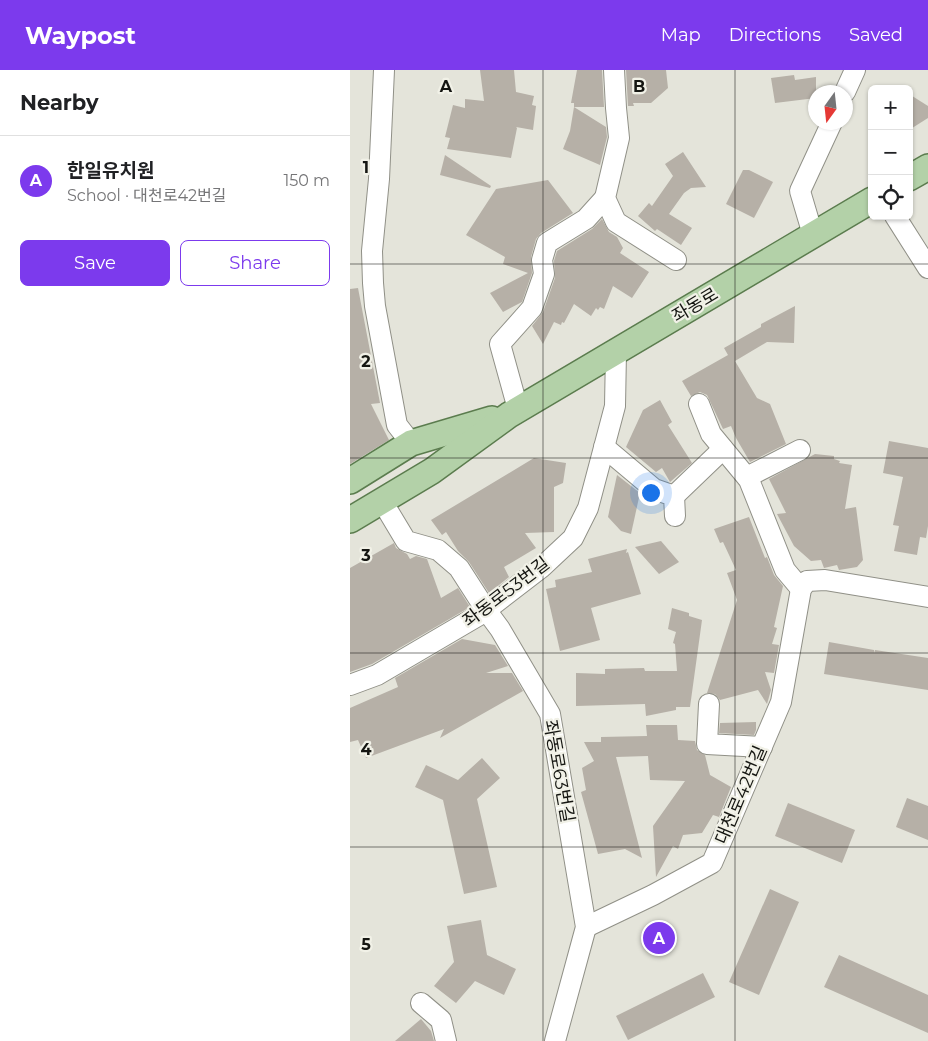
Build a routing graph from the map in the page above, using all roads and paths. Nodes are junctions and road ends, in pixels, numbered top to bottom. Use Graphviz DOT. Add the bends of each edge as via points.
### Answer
graph roads {
  1 [pos="384,70"];
  2 [pos="614,70"];
  3 [pos="828,130"];
  4 [pos="928,167"];
  5 [pos="913,176"];
  6 [pos="606,198"];
  7 [pos="868,202"];
  8 [pos="898,220"];
  9 [pos="813,235"];
  10 [pos="676,260"];
  11 [pos="928,268"];
  12 [pos="616,352"];
  13 [pos="699,404"];
  14 [pos="514,412"];
  15 [pos="410,443"];
  16 [pos="604,447"];
  17 [pos="723,449"];
  18 [pos="800,450"];
  19 [pos="747,477"];
  20 [pos="350,481"];
  21 [pos="674,496"];
  22 [pos="382,501"];
  23 [pos="675,516"];
  24 [pos="350,520"];
  25 [pos="801,589"];
  26 [pos="928,597"];
  27 [pos="486,610"];
  28 [pos="350,686"];
  29 [pos="708,704"];
  30 [pos="762,747"];
  31 [pos="586,927"];
  32 [pos="421,1003"];
  33 [pos="446,1041"];
  34 [pos="555,1041"];
  1 -- 15 [label="street" via="372,252 373,283 397,425"];
  2 -- 6 [label="street" via="619,138"];
  3 -- 9 [label="street" via="800,191"];
  4 -- 5 [label="main road"];
  6 -- 10 [label="street" via="616,222"];
  6 -- 14 [label="street" via="586,219 547,243 542,260 544,274 532,308 500,344"];
  7 -- 9 [label="main road, 좌동로"];
  8 -- 11 [label="street"];
  9 -- 12 [label="main road, 좌동로"];
  12 -- 14 [label="main road, 좌동로"];
  12 -- 16 [label="street, 좌동로53번길" via="615,406"];
  13 -- 17 [label="street" via="711,434"];
  14 -- 15 [label="main road, 좌동로"];
  14 -- 22 [label="main road, 좌동로" via="432,471"];
  15 -- 20 [label="main road, 좌동로"];
  16 -- 21 [label="street" via="654,489"];
  16 -- 27 [label="street, 좌동로53번길" via="588,508 573,538 542,567"];
  17 -- 19 [label="street"];
  17 -- 21 [label="street"];
  18 -- 19 [label="street"];
  19 -- 25 [label="street" via="784,570"];
  21 -- 23 [label="street"];
  22 -- 24 [label="main road, 좌동로"];
  22 -- 27 [label="street, 좌동로63번길" via="406,542 438,550 459,568"];
  25 -- 26 [label="street" via="808,581 825,580"];
  25 -- 30 [label="street, 대천로42번길" via="781,702"];
  27 -- 28 [label="street, 좌동로53번길" via="377,675"];
  27 -- 31 [label="street, 좌동로63번길" via="550,714"];
  29 -- 30 [label="street" via="707,744"];
  30 -- 31 [label="street, 대천로42번길" via="712,864"];
  31 -- 34 [label="street, 좌동로63번길"];
  32 -- 33 [label="street" via="441,1020"];
}
